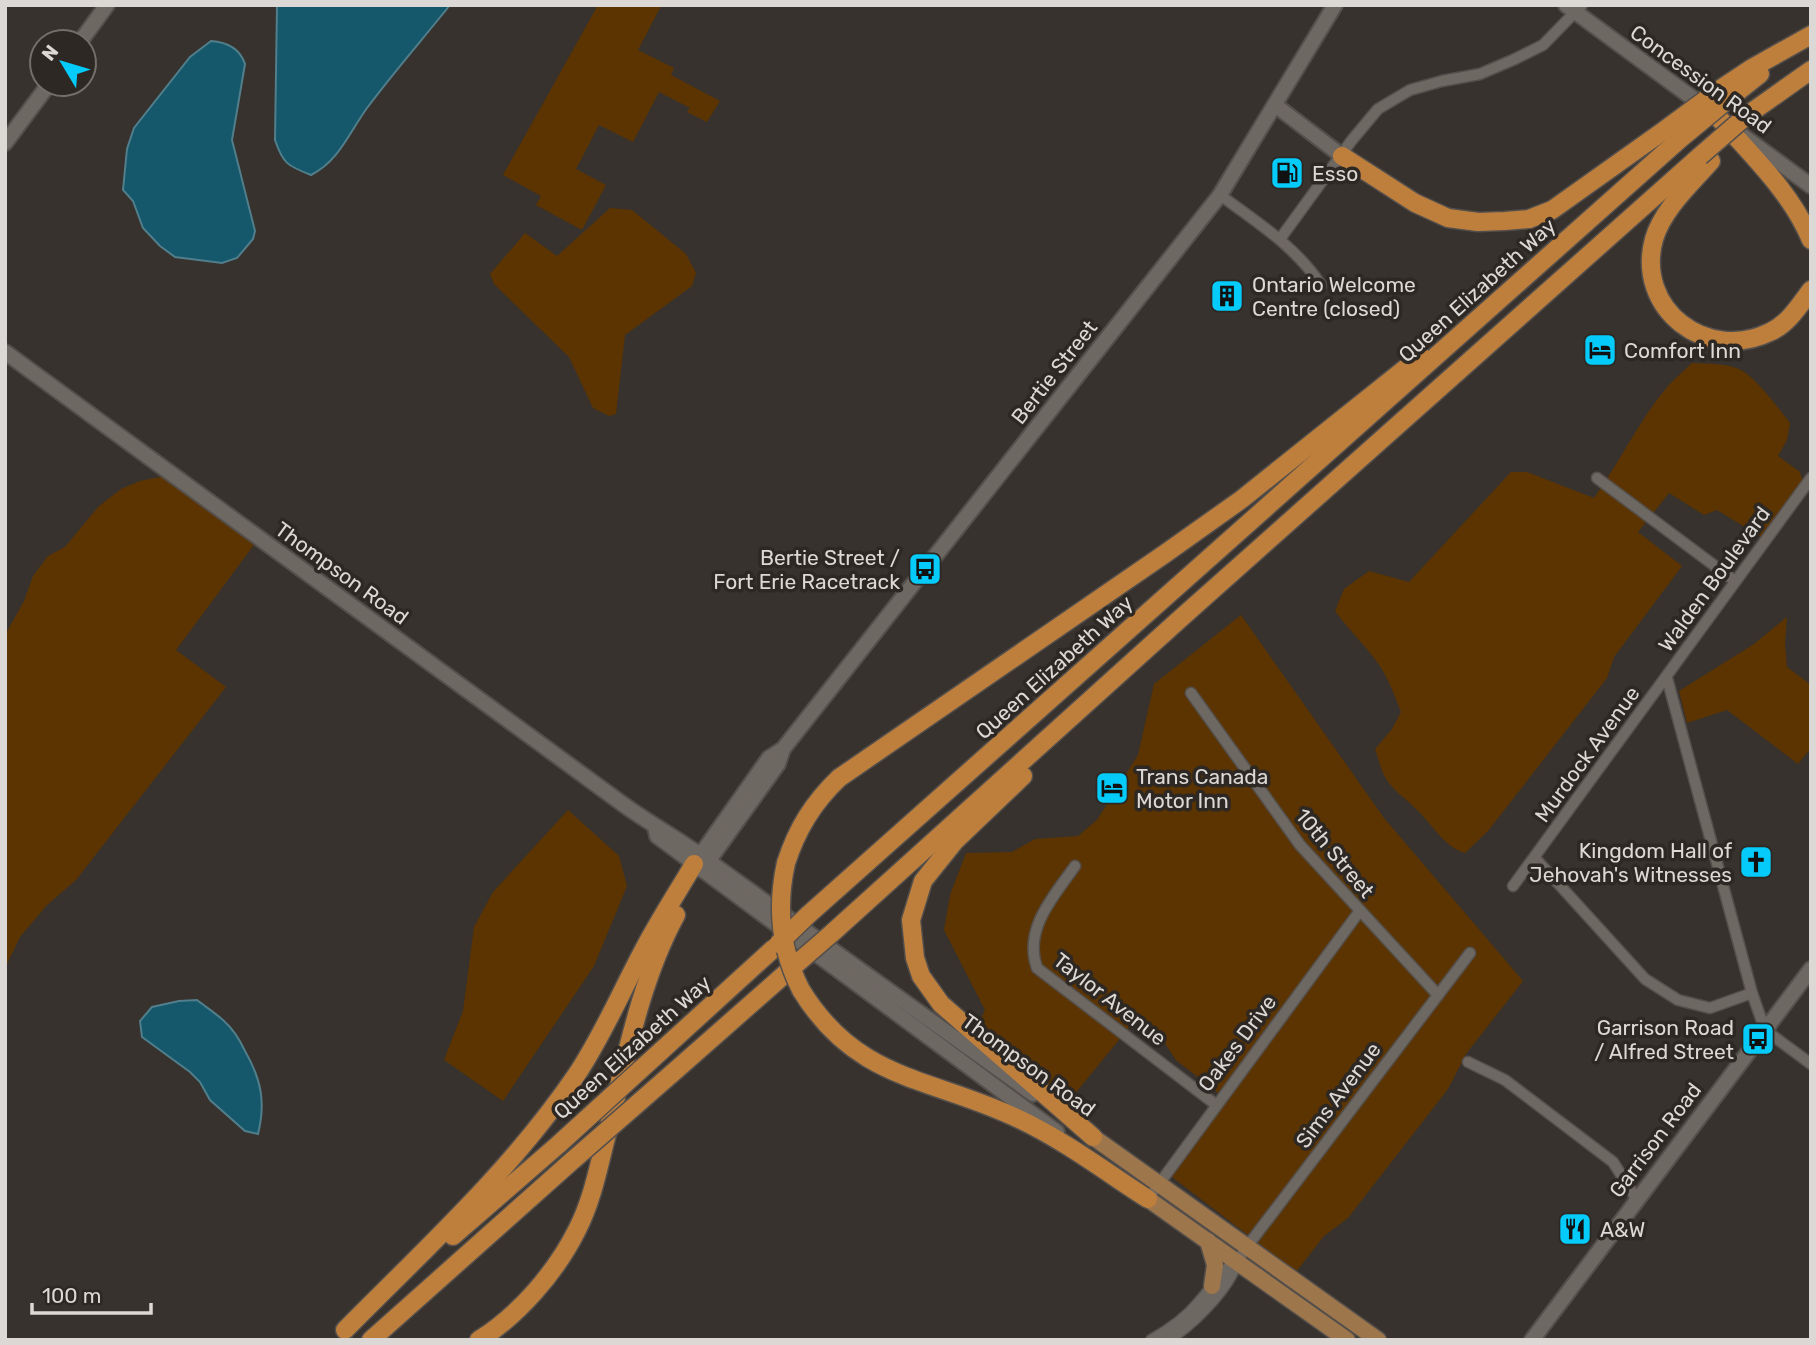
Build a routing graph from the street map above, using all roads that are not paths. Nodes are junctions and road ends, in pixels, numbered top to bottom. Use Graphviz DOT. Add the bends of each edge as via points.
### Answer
graph roads {
  1 [pos="107,5"];
  2 [pos="1335,5"];
  3 [pos="1575,8"];
  4 [pos="90,28"];
  5 [pos="1811,36"];
  6 [pos="1811,71"];
  7 [pos="39,98"];
  8 [pos="1720,104"];
  9 [pos="1275,105"];
  10 [pos="1673,134"];
  11 [pos="5,144"];
  12 [pos="1342,156"];
  13 [pos="1705,159"];
  14 [pos="1811,186"];
  15 [pos="1220,195"];
  16 [pos="1280,239"];
  17 [pos="1811,240"];
  18 [pos="1548,258"];
  19 [pos="1811,273"];
  20 [pos="1321,285"];
  21 [pos="1805,297"];
  22 [pos="5,352"];
  23 [pos="1597,478"];
  24 [pos="1811,478"];
  25 [pos="1735,581"];
  26 [pos="1181,618"];
  27 [pos="1667,678"];
  28 [pos="1191,693"];
  29 [pos="1535,858"];
  30 [pos="702,863"];
  31 [pos="1075,866"];
  32 [pos="1513,886"];
  33 [pos="1359,912"];
  34 [pos="1470,953"];
  35 [pos="1811,969"];
  36 [pos="1752,993"];
  37 [pos="1438,995"];
  38 [pos="1765,1030"];
  39 [pos="1468,1062"];
  40 [pos="1811,1064"];
  41 [pos="1215,1104"];
  42 [pos="1093,1137"];
  43 [pos="1159,1184"];
  44 [pos="1148,1199"];
  45 [pos="1637,1200"];
  46 [pos="1208,1241"];
  47 [pos="1241,1254"];
  48 [pos="1212,1286"];
  49 [pos="339,1335"];
  50 [pos="1531,1339"];
  51 [pos="370,1340"];
  52 [pos="479,1340"];
  53 [pos="1151,1340"];
  54 [pos="1168,1340"];
  55 [pos="1346,1340"];
  56 [pos="1378,1340"];
  1 -- 4 [label="main road"];
  2 -- 9 [label="main road, Bertie Street"];
  3 -- 8 [label="main road, Concession Road"];
  3 -- 12 [label="street" via="1544,45 1480,74 1410,90 1390,100 1364,124"];
  5 -- 8 [label="highway" via="1752,68"];
  6 -- 13 [label="highway, bridge"];
  7 -- 11 [label="main road"];
  8 -- 10 [label="highway, bridge"];
  8 -- 14 [label="main road, Concession Road"];
  8 -- 17 [label="highway" via="1799,213"];
  9 -- 12 [label="main road"];
  9 -- 15 [label="main road, Bertie Street"];
  10 -- 12 [label="highway" via="1552,210 1505,222 1448,218 1415,203"];
  10 -- 18 [label="highway, Queen Elizabeth Way"];
  12 -- 16 [label="street"];
  13 -- 21 [label="highway" via="1655,237 1653,278 1666,307 1697,335 1737,342 1772,332 1788,321"];
  13 -- 26 [label="highway"];
  15 -- 16 [label="street"];
  15 -- 30 [label="main road, Bertie Street" via="783,749 769,758"];
  16 -- 20 [label="street"];
  18 -- 44 [label="highway, bridge" via="1242,499 839,778 819,797 794,839 780,910 782,938 791,970 818,1017 872,1062 1019,1119"];
  18 -- 49 [label="highway, Queen Elizabeth Way, bridge" via="808,915 559,1144"];
  19 -- 21 [label="highway"];
  22 -- 30 [label="main road, Thompson Road" via="655,828 657,836"];
  23 -- 25 [label="street"];
  24 -- 25 [label="street, Walden Boulevard"];
  25 -- 27 [label="street, Walden Boulevard"];
  26 -- 42 [label="highway" via="1129,676 955,841 923,881 911,920 921,976 941,1004"];
  26 -- 51 [label="highway, bridge"];
  27 -- 29 [label="street, Murdock Avenue"];
  27 -- 36 [label="street, Walden Boulevard"];
  28 -- 33 [label="street, 10th Street" via="1300,845"];
  29 -- 32 [label="street, Murdock Avenue"];
  29 -- 36 [label="street" via="1645,979 1678,1000 1710,1008"];
  30 -- 42 [label="main road, Thompson Road"];
  30 -- 44 [label="main road, Thompson Road"];
  30 -- 49 [label="highway" via="644,949 579,1072 536,1130 486,1188"];
  30 -- 52 [label="highway" via="643,994 592,1193 577,1230 537,1287 512,1315"];
  31 -- 41 [label="street, Taylor Avenue" via="1036,927 1037,968"];
  33 -- 37 [label="street, 10th Street"];
  33 -- 41 [label="street, Oakes Drive"];
  34 -- 37 [label="street, Sims Avenue"];
  35 -- 38 [label="main road, Garrison Road"];
  36 -- 38 [label="street, Walden Boulevard"];
  37 -- 47 [label="street, Sims Avenue"];
  38 -- 40 [label="street"];
  38 -- 45 [label="main road, Garrison Road"];
  39 -- 45 [label="street" via="1506,1080 1612,1162"];
  41 -- 43 [label="street, Oakes Drive"];
  42 -- 43 [label="main road, Thompson Road"];
  43 -- 44 [label="street, Oakes Drive"];
  43 -- 47 [label="main road, Thompson Road"];
  44 -- 46 [label="main road, Thompson Road"];
  45 -- 50 [label="main road, Garrison Road"];
  46 -- 47 [label="main road, Thompson Road"];
  46 -- 48 [label="main road" via="1215,1265"];
  47 -- 48 [label="street, Sims Avenue"];
  47 -- 54 [label="street, Sims Avenue" via="1204,1310"];
  47 -- 55 [label="main road, Thompson Road"];
  47 -- 56 [label="main road, Thompson Road"];
  48 -- 53 [label="street, Sims Avenue" via="1198,1305"];
}
